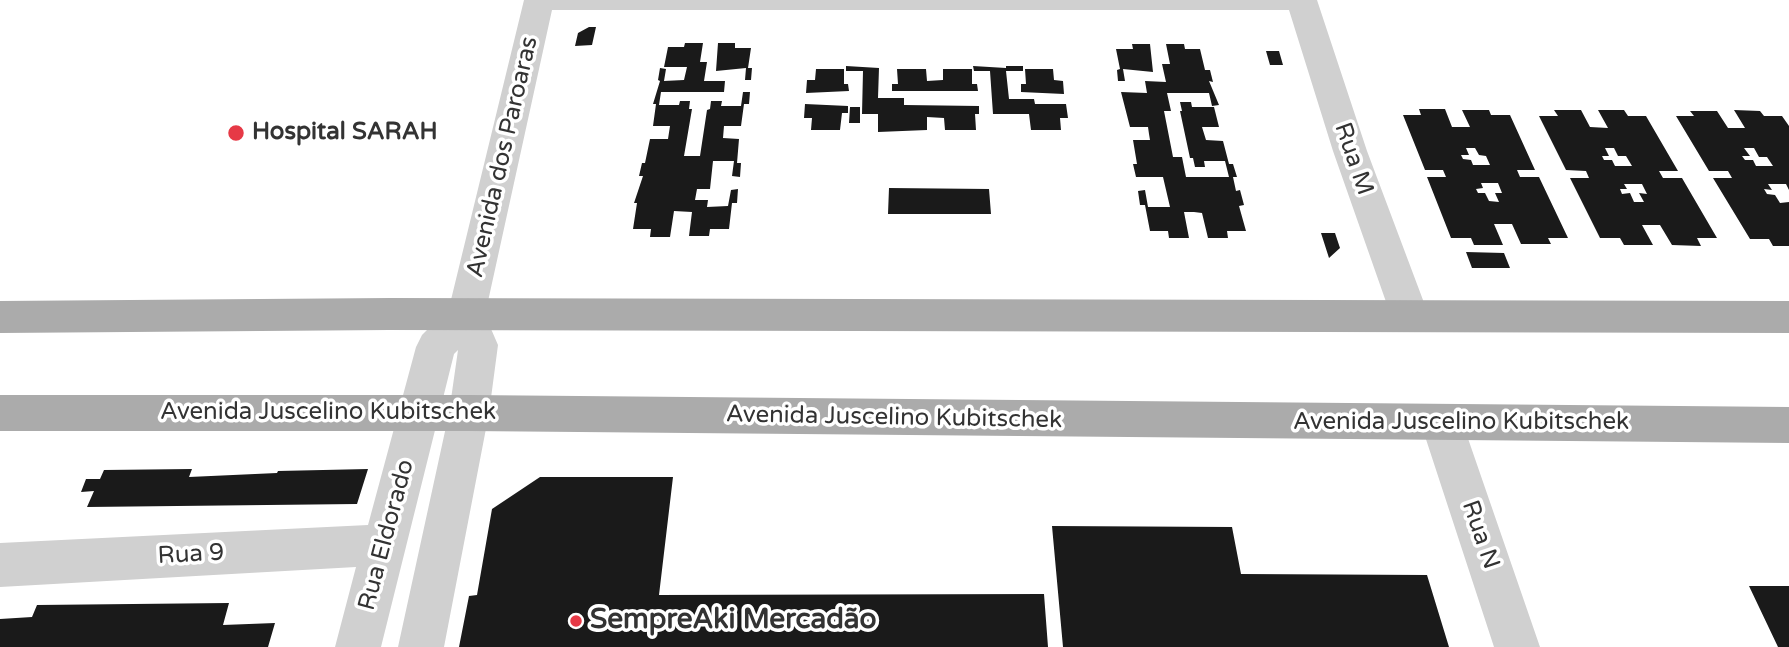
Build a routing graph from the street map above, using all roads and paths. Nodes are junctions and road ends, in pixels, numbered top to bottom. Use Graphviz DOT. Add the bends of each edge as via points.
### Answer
graph roads {
  1 [pos="539,0"];
  2 [pos="1302,0"];
  3 [pos="466,315"];
  4 [pos="1410,316"];
  5 [pos="0,317"];
  6 [pos="1789,317"];
  7 [pos="0,413"];
  8 [pos="469,413"];
  9 [pos="419,414"];
  10 [pos="1442,424"];
  11 [pos="1789,425"];
  12 [pos="382,545"];
  13 [pos="0,565"];
  14 [pos="358,647"];
  15 [pos="421,647"];
  16 [pos="1517,647"];
  1 -- 2 [label="street"];
  1 -- 3 [label="street, Avenida dos Paroaras"];
  2 -- 4 [label="street, Rua M"];
  3 -- 4 [label="main road"];
  3 -- 5 [label="main road"];
  3 -- 8 [label="street, Rua Eldorado" via="478,345"];
  3 -- 9 [label="street, Rua Eldorado" via="436,347"];
  4 -- 6 [label="main road"];
  7 -- 9 [label="main road, Avenida Juscelino Kubitschek"];
  8 -- 9 [label="main road, Avenida Juscelino Kubitschek"];
  8 -- 10 [label="main road, Avenida Juscelino Kubitschek"];
  8 -- 15 [label="street, Rua Eldorado"];
  9 -- 12 [label="street, Rua Eldorado"];
  10 -- 11 [label="main road, Avenida Juscelino Kubitschek"];
  10 -- 16 [label="street, Rua N"];
  12 -- 13 [label="street, Rua 9"];
  12 -- 14 [label="street, Rua Eldorado"];
}
